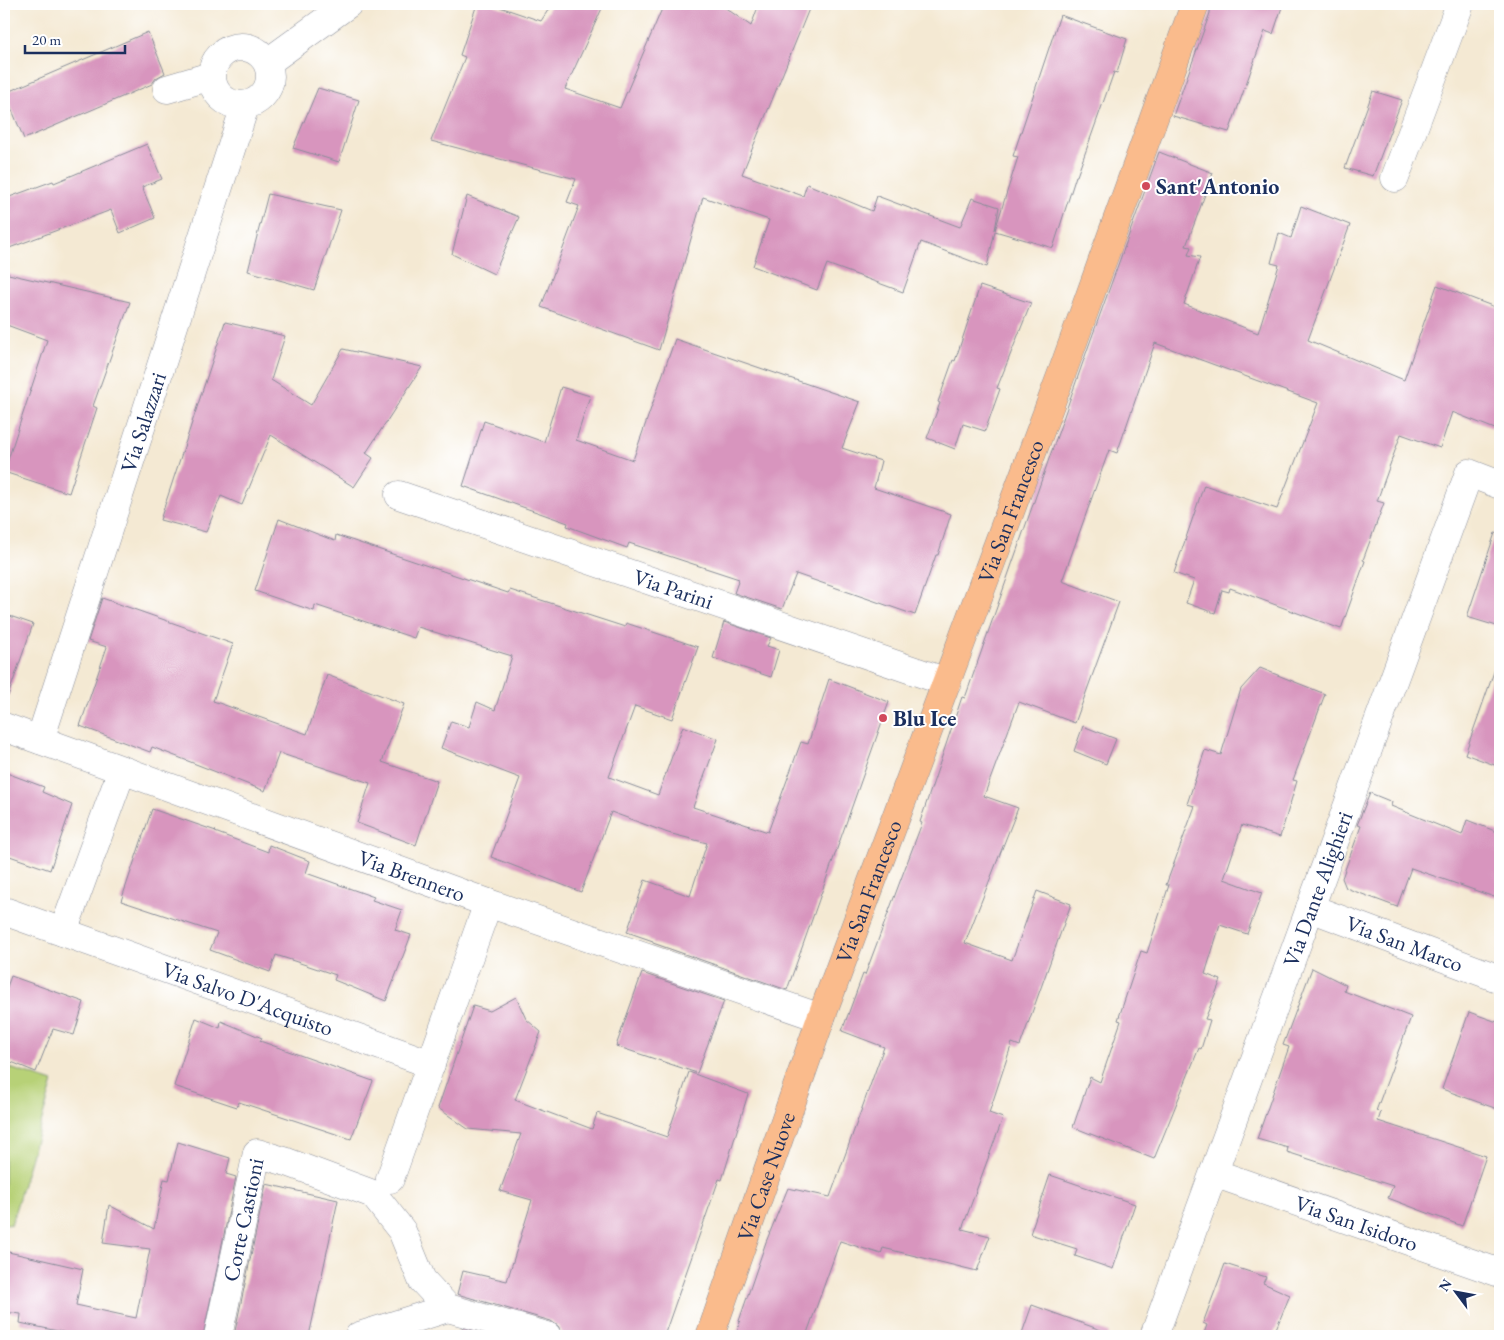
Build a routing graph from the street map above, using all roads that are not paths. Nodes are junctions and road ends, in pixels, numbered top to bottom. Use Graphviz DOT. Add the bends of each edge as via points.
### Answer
graph roads {
  1 [pos="348,4"];
  2 [pos="1195,4"];
  3 [pos="1460,4"];
  4 [pos="268,62"];
  5 [pos="211,76"];
  6 [pos="167,89"];
  7 [pos="245,106"];
  8 [pos="1394,178"];
  9 [pos="1500,484"];
  10 [pos="399,495"];
  11 [pos="947,682"];
  12 [pos="4,727"];
  13 [pos="40,740"];
  14 [pos="122,770"];
  15 [pos="488,903"];
  16 [pos="1310,908"];
  17 [pos="4,911"];
  18 [pos="63,932"];
  19 [pos="1500,979"];
  20 [pos="821,1018"];
  21 [pos="431,1064"];
  22 [pos="1214,1173"];
  23 [pos="390,1179"];
  24 [pos="1500,1273"];
  25 [pos="448,1308"];
  26 [pos="218,1336"];
  27 [pos="359,1336"];
  28 [pos="547,1336"];
  29 [pos="710,1336"];
  30 [pos="1154,1336"];
  1 -- 4 [label="street"];
  2 -- 11 [label="main road, Via San Francesco"];
  3 -- 8 [label="street"];
  4 -- 5 [label="street" via="255,49 234,47 215,60"];
  4 -- 7 [label="street" via="271,71 269,86 260,100"];
  5 -- 6 [label="street"];
  5 -- 7 [label="street" via="214,89 228,103"];
  7 -- 13 [label="street, Via Salazzari"];
  9 -- 16 [label="street, Via Dante Alighieri" via="1469,473"];
  10 -- 11 [label="street, Via Parini"];
  11 -- 20 [label="main road, Via San Francesco"];
  12 -- 13 [label="street, Via Brennero"];
  13 -- 14 [label="street, Via Brennero"];
  14 -- 15 [label="street, Via Brennero"];
  14 -- 18 [label="street"];
  15 -- 20 [label="street, Via Brennero"];
  15 -- 21 [label="street"];
  16 -- 19 [label="street, Via San Marco"];
  16 -- 22 [label="street, Via Dante Alighieri"];
  17 -- 18 [label="street, Via Salvo D'Acquisto"];
  18 -- 21 [label="street, Via Salvo D'Acquisto"];
  20 -- 29 [label="main road, Via Case Nuove"];
  21 -- 23 [label="street"];
  22 -- 24 [label="street, Via San Isidoro"];
  22 -- 30 [label="street, Via Dante Alighieri"];
  25 -- 26 [label="street, Corte Castioni" via="422,1280 402,1231 373,1194 257,1153"];
  25 -- 27 [label="street"];
  25 -- 28 [label="street"];
}
